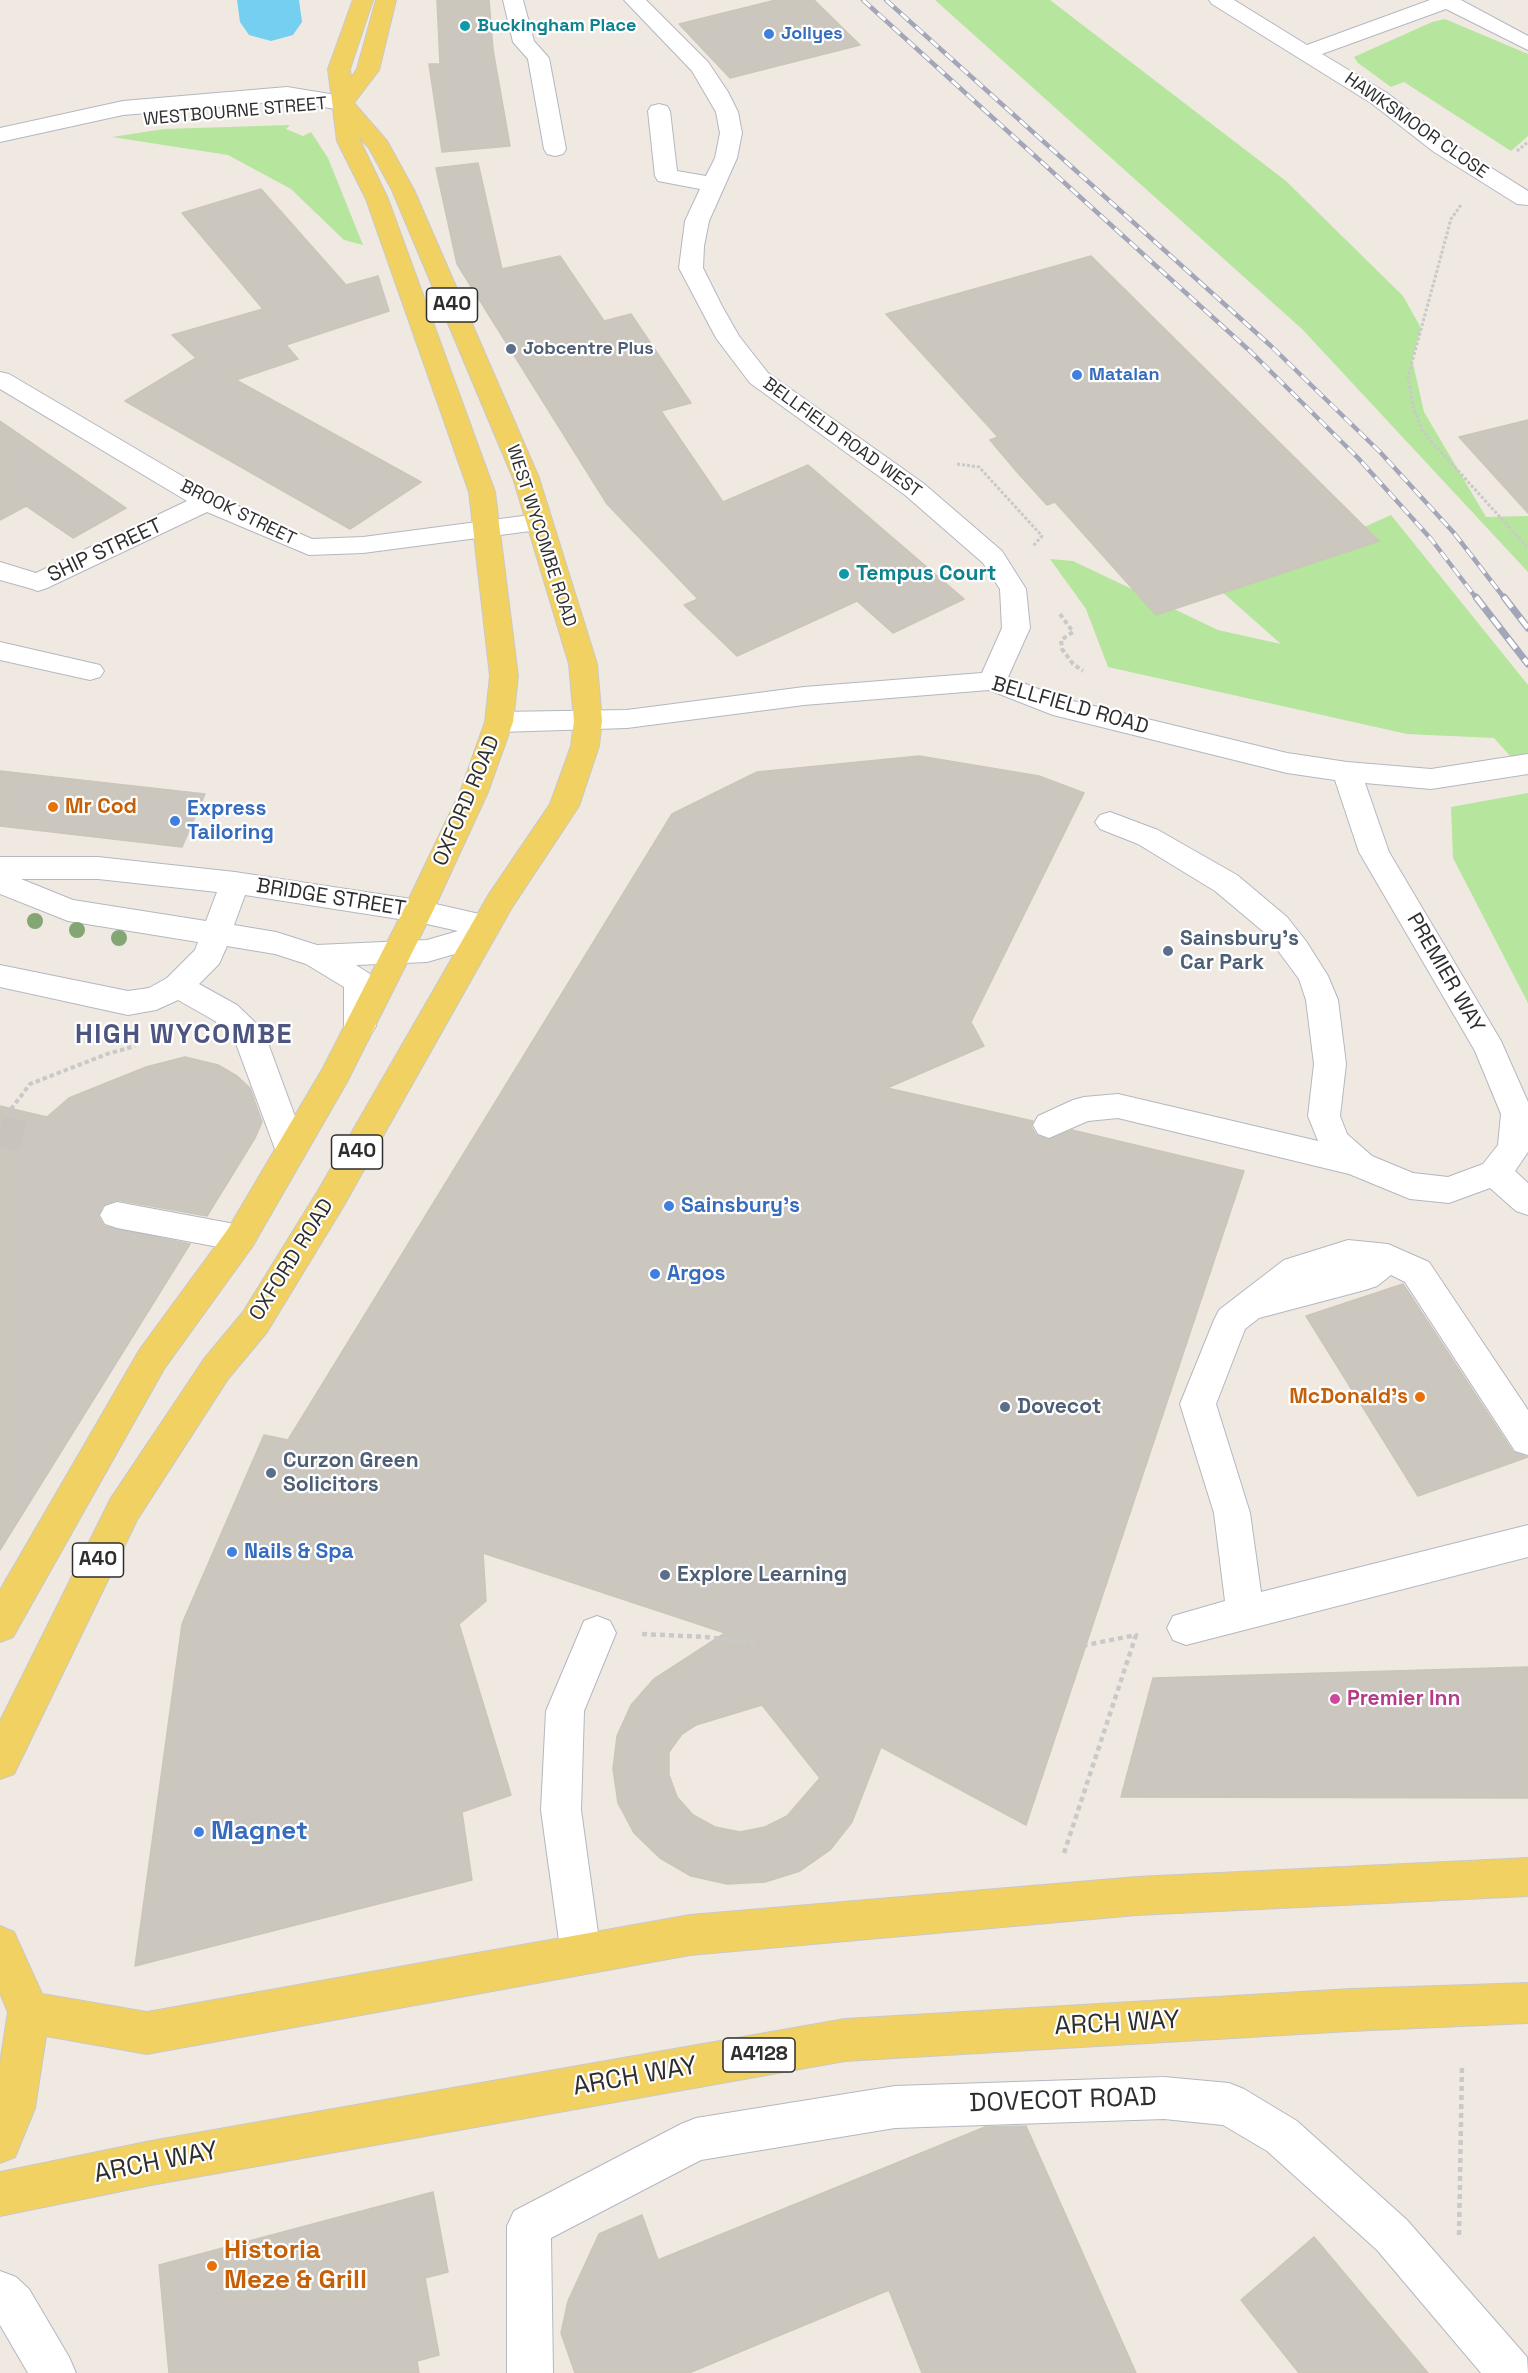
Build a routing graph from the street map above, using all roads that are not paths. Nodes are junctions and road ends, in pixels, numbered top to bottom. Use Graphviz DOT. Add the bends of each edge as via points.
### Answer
graph roads {
  1 [pos="363,0"];
  2 [pos="386,0"];
  3 [pos="513,0"];
  4 [pos="634,0"];
  5 [pos="1219,0"];
  6 [pos="1446,1"];
  7 [pos="1528,44"];
  8 [pos="1307,52"];
  9 [pos="342,103"];
  10 [pos="659,111"];
  11 [pos="0,135"];
  12 [pos="0,147"];
  13 [pos="555,149"];
  14 [pos="713,184"];
  15 [pos="1525,199"];
  16 [pos="0,379"];
  17 [pos="207,502"];
  18 [pos="538,522"];
  19 [pos="488,527"];
  20 [pos="0,571"];
  21 [pos="0,651"];
  22 [pos="90,671"];
  23 [pos="992,681"];
  24 [pos="588,721"];
  25 [pos="499,722"];
  26 [pos="1528,764"];
  27 [pos="1347,772"];
  28 [pos="1110,822"];
  29 [pos="0,868"];
  30 [pos="0,882"];
  31 [pos="235,884"];
  32 [pos="418,911"];
  33 [pos="486,927"];
  34 [pos="216,934"];
  35 [pos="398,951"];
  36 [pos="317,956"];
  37 [pos="0,976"];
  38 [pos="178,986"];
  39 [pos="360,1026"];
  40 [pos="1049,1125"];
  41 [pos="291,1149"];
  42 [pos="1360,1165"];
  43 [pos="1495,1173"];
  44 [pos="1528,1202"];
  45 [pos="117,1215"];
  46 [pos="240,1238"];
  47 [pos="1528,1440"];
  48 [pos="1528,1541"];
  49 [pos="1245,1613"];
  50 [pos="0,1625"];
  51 [pos="1186,1628"];
  52 [pos="597,1633"];
  53 [pos="0,1761"];
  54 [pos="1528,1877"];
  55 [pos="0,1946"];
  56 [pos="581,1955"];
  57 [pos="1528,2003"];
  58 [pos="29,2012"];
  59 [pos="0,2142"];
  60 [pos="0,2194"];
  61 [pos="0,2293"];
  62 [pos="53,2373"];
  63 [pos="530,2373"];
  64 [pos="1511,2373"];
  1 -- 9 [label="main road, A40" via="339,69"];
  2 -- 9 [label="main road" via="368,70"];
  3 -- 13 [label="street" via="524,42 538,58"];
  4 -- 14 [label="street, BELLFIELD ROAD WEST" via="700,67 722,100 731,133 726,158"];
  5 -- 8 [label="street, HAWKSMOOR CLOSE"];
  6 -- 7 [label="street"];
  6 -- 8 [label="street, HAWKSMOOR CLOSE"];
  8 -- 15 [label="street, HAWKSMOOR CLOSE" via="1379,98 1442,147"];
  9 -- 11 [label="street, WESTBOURNE STREET" via="287,94 226,98 123,108"];
  9 -- 12 [label="street, WESTBOURNE STREET" via="294,111 108,124"];
  9 -- 18 [label="main road, WEST WYCOMBE ROAD / A40" via="379,146 403,190 526,478"];
  9 -- 19 [label="main road, A40" via="348,141 377,199 482,492"];
  10 -- 14 [label="street" via="666,176"];
  14 -- 23 [label="street, BELLFIELD ROAD WEST" via="698,222 691,268 728,338 759,378 914,489 974,538 993,556 1014,589 1016,628"];
  16 -- 17 [label="street, BROOK STREET"];
  17 -- 19 [label="street, BROOK STREET" via="309,547 363,545"];
  17 -- 20 [label="street, SHIP STREET" via="38,582"];
  18 -- 19 [label="street, BROOK STREET"];
  18 -- 24 [label="main road, WEST WYCOMBE ROAD / A40" via="583,664"];
  19 -- 25 [label="main road, A40" via="504,676"];
  21 -- 22 [label="street"];
  23 -- 24 [label="street, BELLFIELD ROAD" via="804,696"];
  23 -- 27 [label="street, BELLFIELD ROAD" via="1053,706 1287,763"];
  24 -- 25 [label="street, BELLFIELD ROAD"];
  24 -- 33 [label="main road, OXFORD ROAD / A40" via="585,746 564,806"];
  25 -- 32 [label="main road, OXFORD ROAD / A40" via="474,792"];
  26 -- 27 [label="street, BELLFIELD ROAD" via="1431,779"];
  27 -- 43 [label="street, PREMIER WAY" via="1374,852 1490,1049 1517,1114 1514,1148"];
  28 -- 42 [label="street" via="1148,837 1226,884 1276,925 1295,949 1313,976 1322,1000 1330,1064 1324,1116 1334,1141"];
  29 -- 31 [label="street, BRIDGE STREET" via="98,868"];
  30 -- 34 [label="street, BRIDGE STREET" via="68,910"];
  31 -- 32 [label="street, BRIDGE STREET"];
  31 -- 34 [label="street"];
  32 -- 33 [label="street, BRIDGE STREET"];
  32 -- 35 [label="main road, OXFORD ROAD / A40"];
  33 -- 35 [label="street, BRIDGE STREET" via="468,939 427,951"];
  33 -- 53 [label="main road, OXFORD ROAD / A40" via="331,1198 255,1322 216,1369 124,1509"];
  34 -- 36 [label="street, BRIDGE STREET" via="276,943"];
  34 -- 38 [label="street" via="208,956"];
  35 -- 36 [label="street, BRIDGE STREET"];
  35 -- 39 [label="main road, OXFORD ROAD / A40"];
  36 -- 39 [label="street, BRIDGE STREET" via="359,982"];
  37 -- 38 [label="street" via="129,1003 156,998"];
  38 -- 41 [label="street" via="226,1013 249,1035"];
  39 -- 41 [label="main road, OXFORD ROAD / A40"];
  40 -- 42 [label="street" via="1084,1108 1118,1106"];
  41 -- 46 [label="main road, OXFORD ROAD / A40"];
  42 -- 43 [label="street" via="1410,1186 1449,1190"];
  43 -- 44 [label="street"];
  45 -- 46 [label="street"];
  46 -- 50 [label="main road, OXFORD ROAD / A40" via="152,1359"];
  47 -- 49 [label="street" via="1417,1272 1388,1258 1348,1254 1296,1270 1231,1320 1198,1404 1232,1513"];
  48 -- 49 [label="street"];
  49 -- 51 [label="street"];
  52 -- 56 [label="street" via="565,1711 561,1810"];
  54 -- 56 [label="main road" via="1137,1896 690,1935"];
  55 -- 58 [label="main road"];
  56 -- 58 [label="main road" via="147,2033"];
  57 -- 60 [label="main road, ARCH WAY / A4128" via="845,2040 151,2163"];
  58 -- 59 [label="main road" via="14,2108"];
  61 -- 62 [label="street" via="13,2305"];
  63 -- 64 [label="street, DOVECOT ROAD" via="529,2226 696,2139 895,2107 1164,2098 1229,2104 1282,2136 1392,2235"];
}
